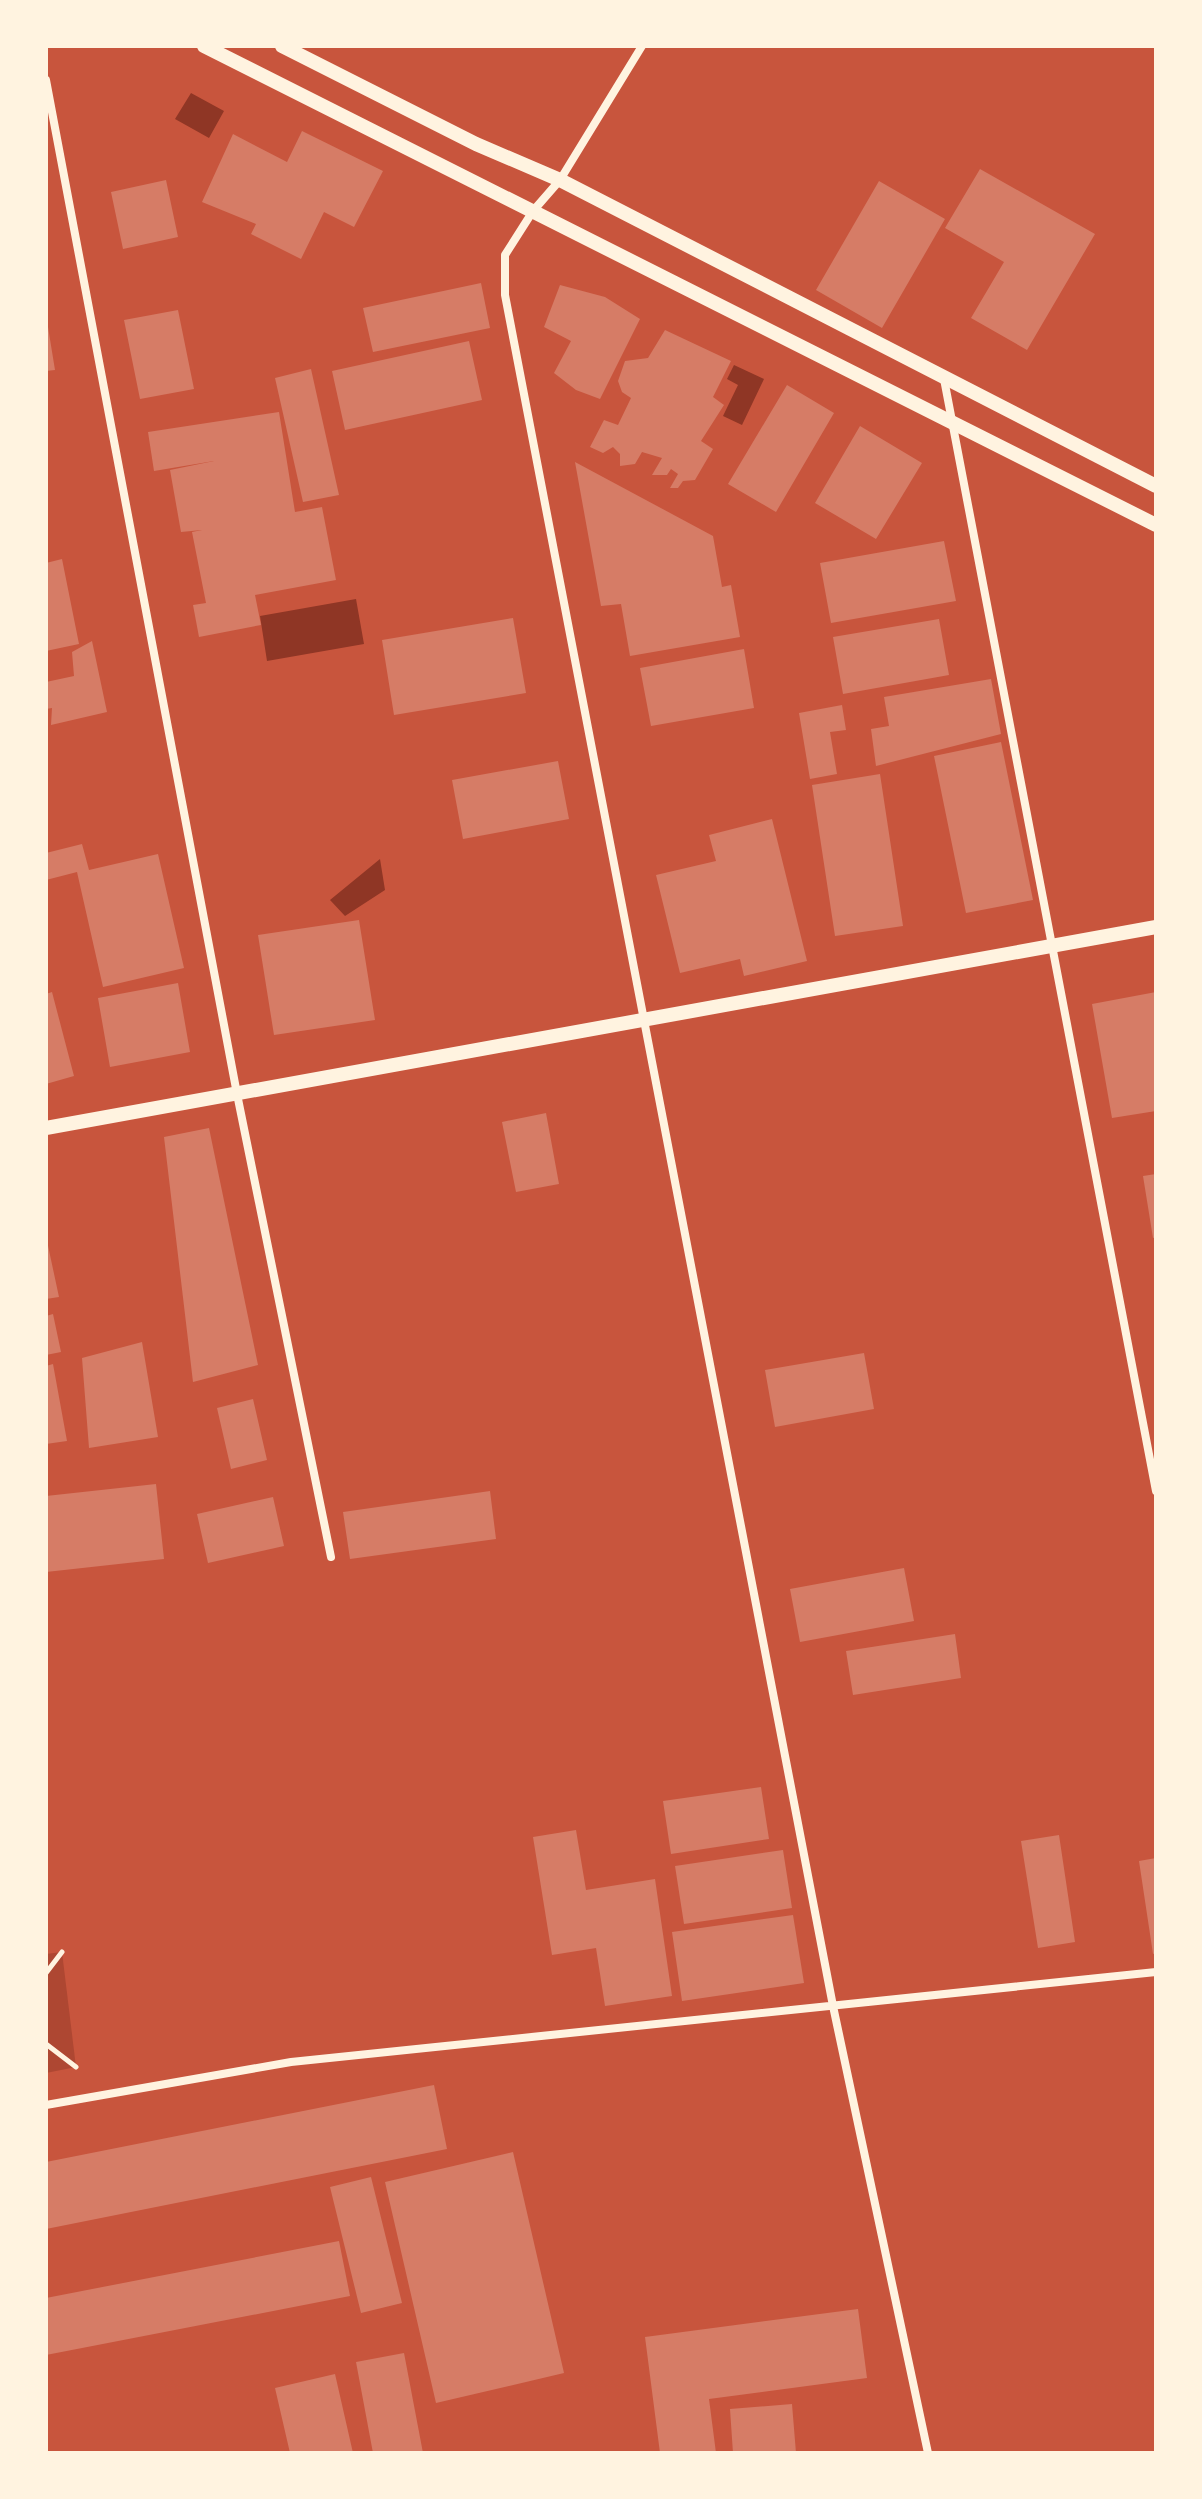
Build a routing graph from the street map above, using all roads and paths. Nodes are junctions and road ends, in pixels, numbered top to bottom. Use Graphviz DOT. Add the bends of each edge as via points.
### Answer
graph roads {
  1 [pos="204,46"];
  2 [pos="282,46"];
  3 [pos="642,46"];
  4 [pos="46,80"];
  5 [pos="560,180"];
  6 [pos="533,211"];
  7 [pos="944,379"];
  8 [pos="953,423"];
  9 [pos="1156,486"];
  10 [pos="1156,525"];
  11 [pos="1156,927"];
  12 [pos="1052,946"];
  13 [pos="644,1020"];
  14 [pos="237,1094"];
  15 [pos="46,1128"];
  16 [pos="1156,1491"];
  17 [pos="331,1557"];
  18 [pos="62,1952"];
  19 [pos="1156,1972"];
  20 [pos="46,1973"];
  21 [pos="833,2006"];
  22 [pos="46,2044"];
  23 [pos="76,2067"];
  24 [pos="46,2105"];
  25 [pos="928,2453"];
  1 -- 6 [label="street"];
  2 -- 5 [label="street" via="476,144"];
  3 -- 5 [label="street"];
  4 -- 14 [label="street"];
  5 -- 6 [label="street"];
  5 -- 7 [label="street"];
  6 -- 8 [label="street"];
  6 -- 13 [label="street" via="505,255 505,295"];
  7 -- 8 [label="street"];
  7 -- 9 [label="street"];
  8 -- 10 [label="street"];
  8 -- 12 [label="street"];
  11 -- 12 [label="street"];
  12 -- 13 [label="street"];
  12 -- 16 [label="street"];
  13 -- 14 [label="street"];
  13 -- 21 [label="street"];
  14 -- 15 [label="street"];
  14 -- 17 [label="street"];
  18 -- 20 [label="path"];
  19 -- 21 [label="street"];
  21 -- 24 [label="street" via="291,2062"];
  21 -- 25 [label="street"];
  22 -- 23 [label="path"];
}
